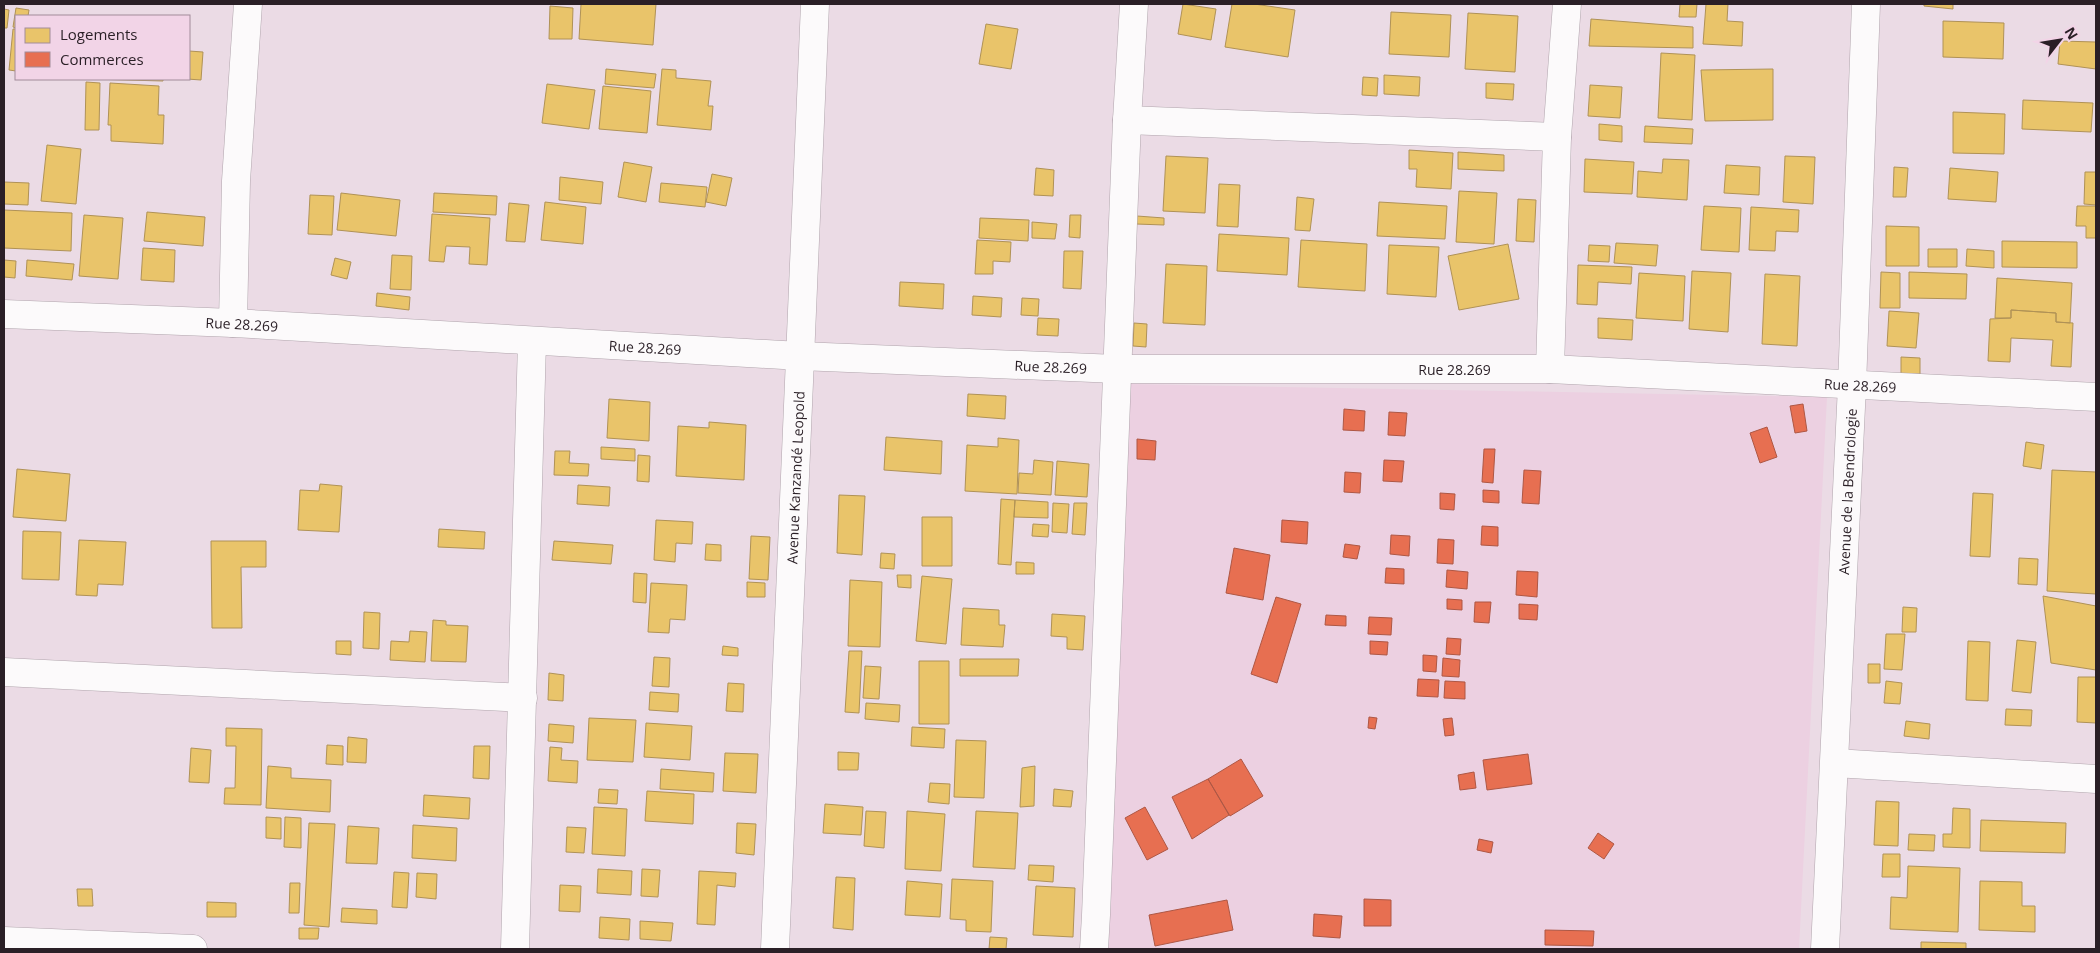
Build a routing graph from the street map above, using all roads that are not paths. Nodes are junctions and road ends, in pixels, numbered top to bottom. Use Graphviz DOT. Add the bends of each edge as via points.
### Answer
graph roads {
  1 [pos="248,4"];
  2 [pos="815,4"];
  3 [pos="1134,4"];
  4 [pos="1567,4"];
  5 [pos="1866,4"];
  6 [pos="1127,120"];
  7 [pos="1557,137"];
  8 [pos="4,314"];
  9 [pos="233,323"];
  10 [pos="532,342"];
  11 [pos="800,356"];
  12 [pos="1117,369"];
  13 [pos="1550,369"];
  14 [pos="1852,386"];
  15 [pos="2096,397"];
  16 [pos="4,672"];
  17 [pos="523,698"];
  18 [pos="1835,763"];
  19 [pos="2096,779"];
  20 [pos="4,941"];
  21 [pos="193,949"];
  22 [pos="515,949"];
  23 [pos="775,949"];
  24 [pos="1094,949"];
  25 [pos="1825,949"];
  1 -- 9 [label="street" via="236,181"];
  2 -- 11 [label="street, Avenue Kanzandé Leopold"];
  3 -- 6 [label="street"];
  4 -- 7 [label="street"];
  5 -- 14 [label="street, Avenue de la Bendrologie"];
  6 -- 7 [label="street"];
  6 -- 12 [label="street"];
  7 -- 13 [label="street"];
  8 -- 9 [label="street, Rue 28.269"];
  9 -- 10 [label="street, Rue 28.269"];
  10 -- 11 [label="street, Rue 28.269"];
  10 -- 17 [label="street"];
  11 -- 12 [label="street, Rue 28.269"];
  11 -- 23 [label="street, Avenue Kanzandé Leopold"];
  12 -- 13 [label="street, Rue 28.269"];
  12 -- 24 [label="street"];
  13 -- 14 [label="street, Rue 28.269"];
  14 -- 15 [label="street, Rue 28.269"];
  14 -- 18 [label="street, Avenue de la Bendrologie"];
  16 -- 17 [label="street"];
  17 -- 22 [label="street"];
  18 -- 19 [label="street"];
  18 -- 25 [label="street, Avenue de la Bendrologie"];
  20 -- 21 [label="street"];
}
